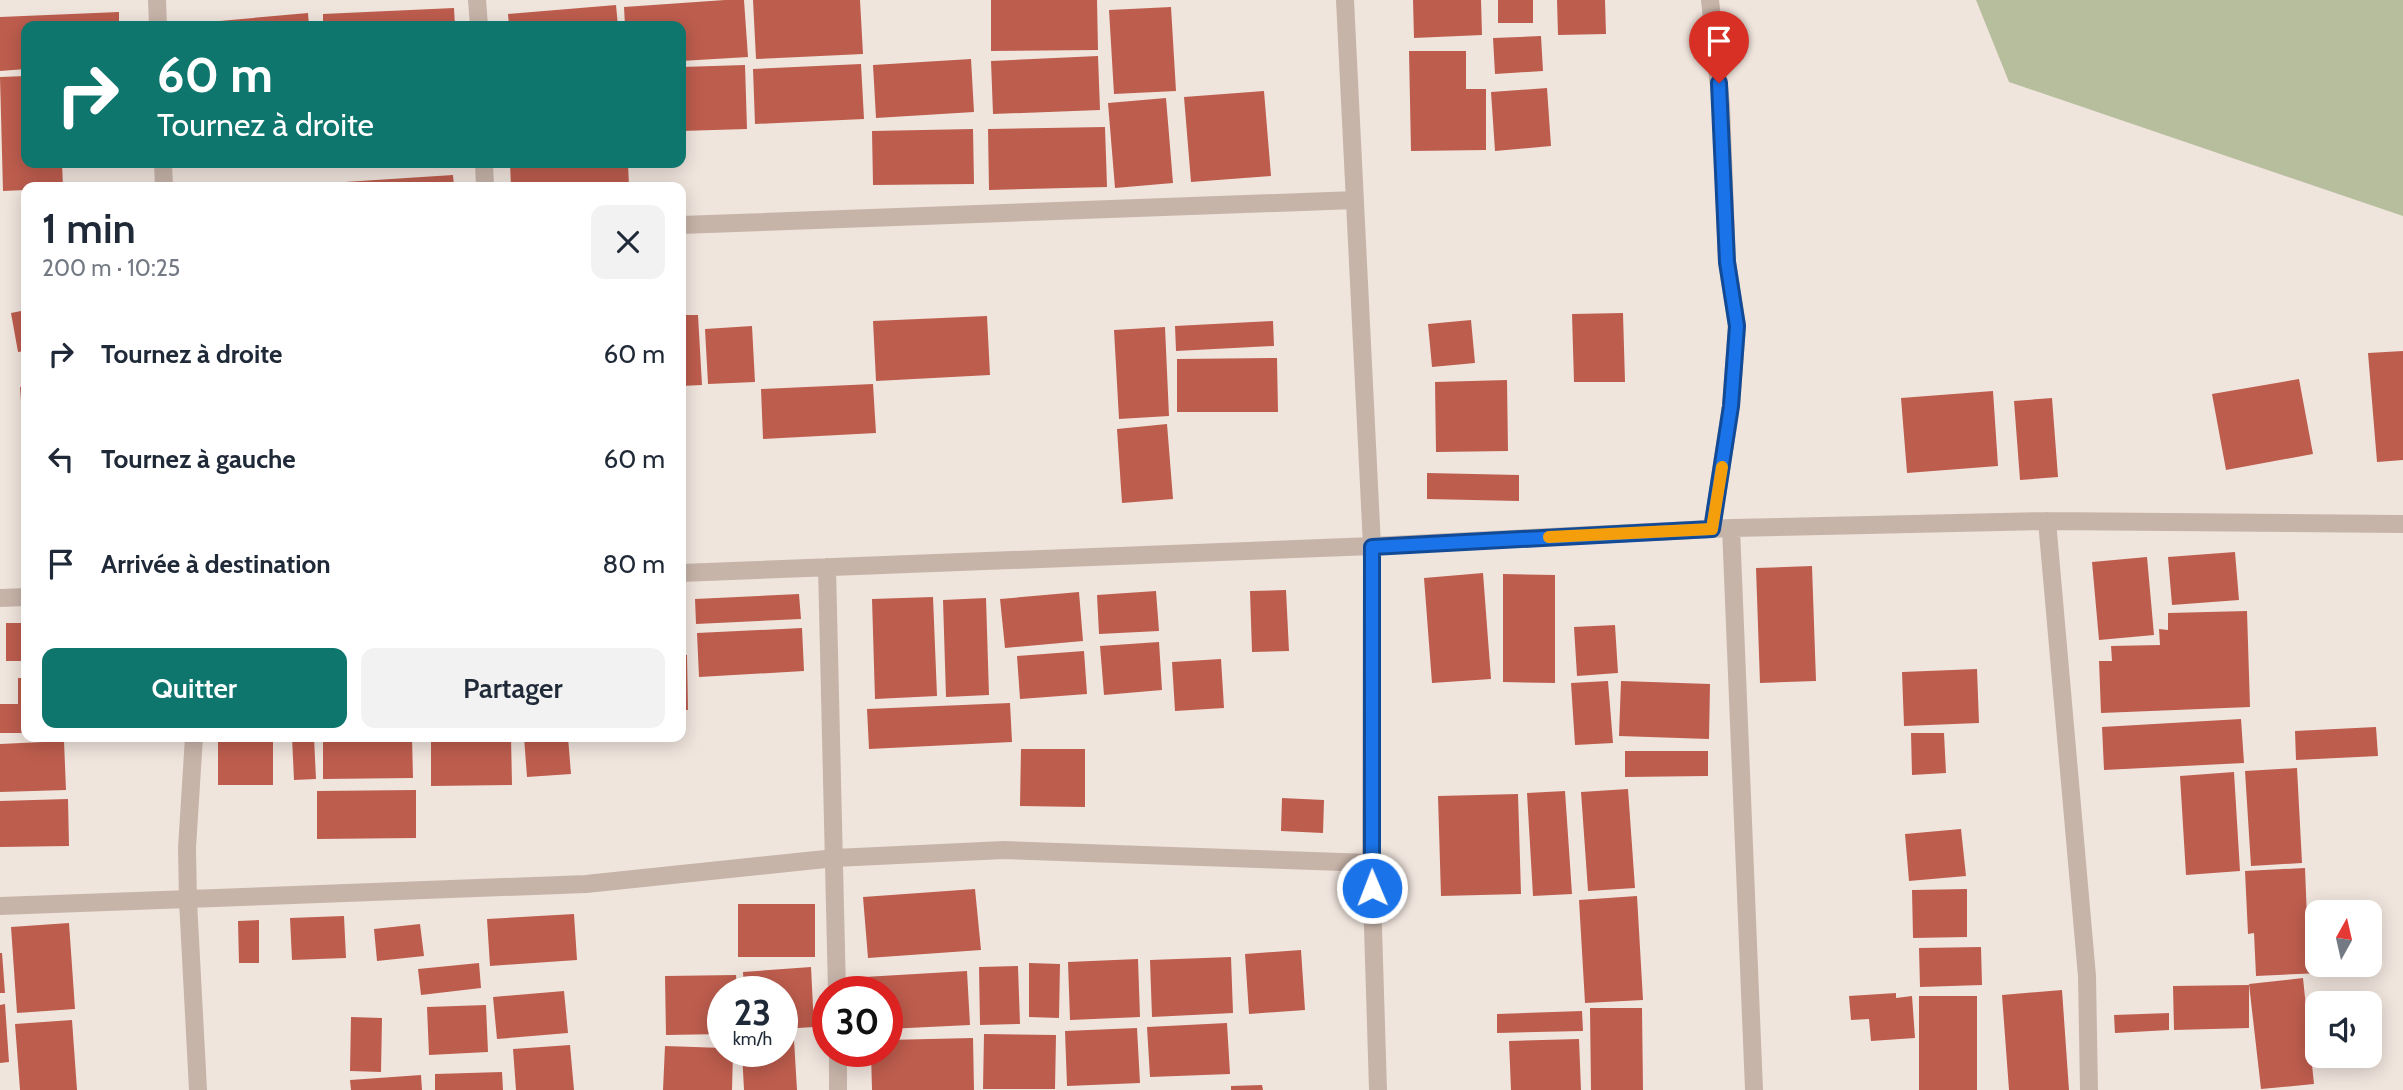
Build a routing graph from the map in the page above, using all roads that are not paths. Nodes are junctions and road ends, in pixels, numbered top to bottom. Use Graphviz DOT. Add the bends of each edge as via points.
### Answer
graph roads {
  1 [pos="157,0"];
  2 [pos="477,0"];
  3 [pos="1345,0"];
  4 [pos="1710,0"];
  5 [pos="158,21"];
  6 [pos="479,21"];
  7 [pos="1355,200"];
  8 [pos="686,225"];
  9 [pos="2047,521"];
  10 [pos="2403,524"];
  11 [pos="1731,528"];
  12 [pos="1712,529"];
  13 [pos="1372,547"];
  14 [pos="827,567"];
  15 [pos="686,573"];
  16 [pos="21,597"];
  17 [pos="0,598"];
  18 [pos="194,742"];
  19 [pos="835,858"];
  20 [pos="1371,863"];
  21 [pos="188,901"];
  22 [pos="0,906"];
  23 [pos="837,976"];
  24 [pos="838,1067"];
  25 [pos="198,1090"];
  26 [pos="838,1090"];
  27 [pos="1378,1090"];
  28 [pos="1754,1090"];
  29 [pos="2089,1090"];
  1 -- 5 [label="street"];
  2 -- 6 [label="street"];
  3 -- 7 [label="street"];
  4 -- 12 [label="street" via="1721,106 1727,262 1737,326 1731,406"];
  7 -- 8 [label="street"];
  7 -- 13 [label="street"];
  9 -- 10 [label="street"];
  9 -- 11 [label="street"];
  9 -- 29 [label="street" via="2087,976"];
  11 -- 12 [label="street"];
  11 -- 28 [label="street"];
  12 -- 13 [label="street"];
  13 -- 14 [label="street"];
  13 -- 20 [label="street"];
  14 -- 15 [label="street"];
  14 -- 19 [label="street"];
  16 -- 17 [label="street"];
  18 -- 21 [label="street"];
  19 -- 20 [label="street" via="1004,850"];
  19 -- 21 [label="street" via="586,884"];
  19 -- 23 [label="street"];
  20 -- 27 [label="street"];
  21 -- 22 [label="street"];
  21 -- 25 [label="street"];
  24 -- 26 [label="street"];
}
